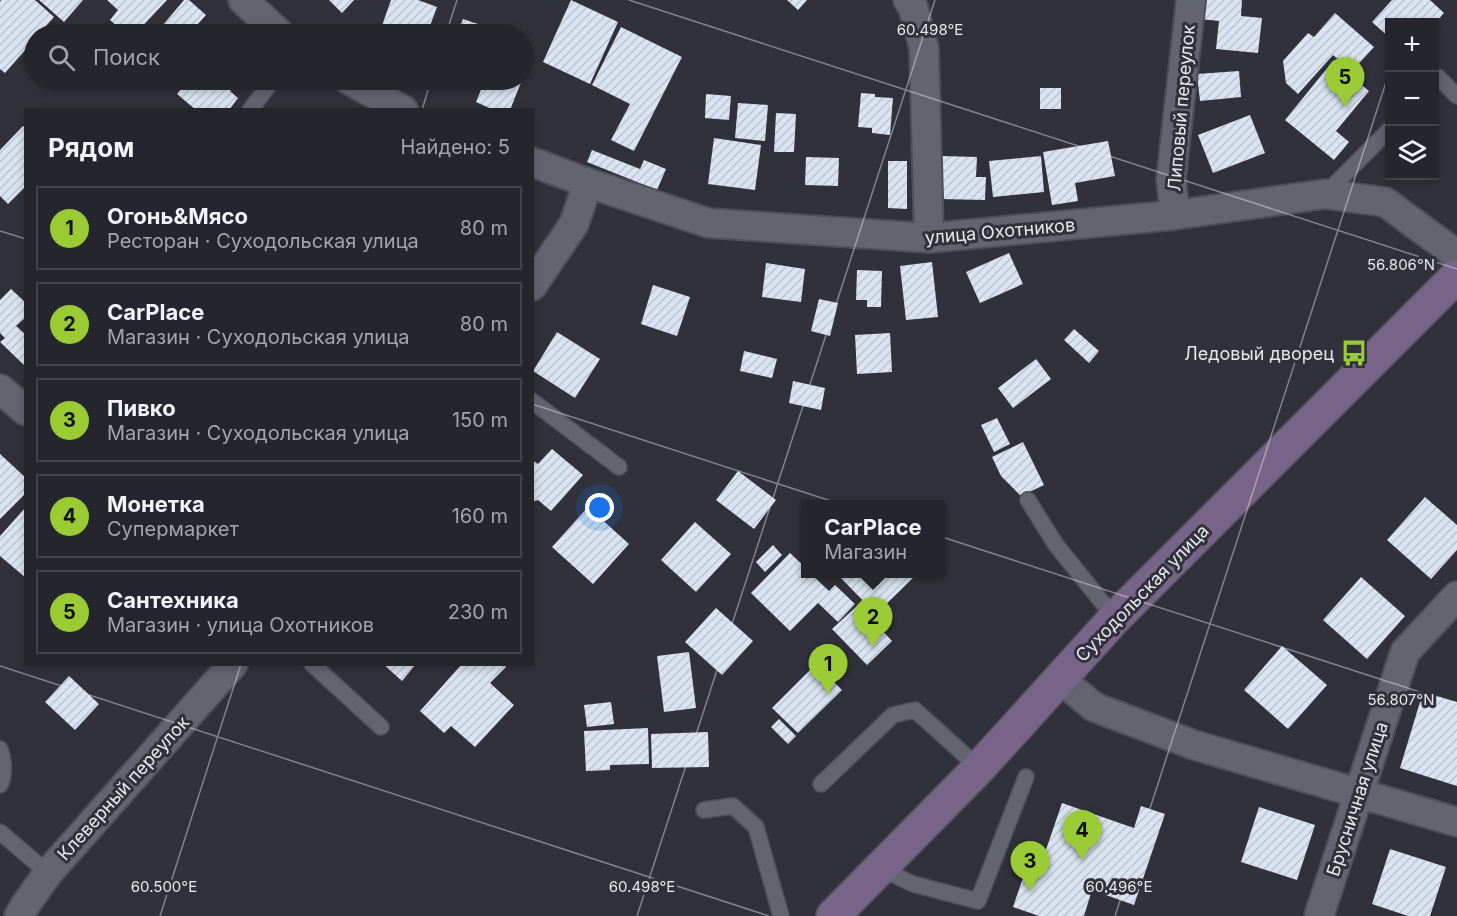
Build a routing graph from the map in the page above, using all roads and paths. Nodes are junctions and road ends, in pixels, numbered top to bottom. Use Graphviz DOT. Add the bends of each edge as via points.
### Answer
graph roads {
  1 [pos="243,0"];
  2 [pos="908,0"];
  3 [pos="1191,0"];
  4 [pos="269,24"];
  5 [pos="1439,78"];
  6 [pos="265,90"];
  7 [pos="368,90"];
  8 [pos="1457,96"];
  9 [pos="252,108"];
  10 [pos="399,108"];
  11 [pos="1385,133"];
  12 [pos="534,163"];
  13 [pos="588,183"];
  14 [pos="1325,194"];
  15 [pos="1175,215"];
  16 [pos="930,238"];
  17 [pos="1457,256"];
  18 [pos="1457,276"];
  19 [pos="534,283"];
  20 [pos="0,388"];
  21 [pos="534,403"];
  22 [pos="24,409"];
  23 [pos="619,467"];
  24 [pos="1028,500"];
  25 [pos="1457,596"];
  26 [pos="1115,618"];
  27 [pos="231,666"];
  28 [pos="314,666"];
  29 [pos="1059,678"];
  30 [pos="381,727"];
  31 [pos="0,749"];
  32 [pos="979,768"];
  33 [pos="1026,777"];
  34 [pos="821,784"];
  35 [pos="0,785"];
  36 [pos="1358,793"];
  37 [pos="704,810"];
  38 [pos="1457,822"];
  39 [pos="0,832"];
  40 [pos="880,868"];
  41 [pos="48,873"];
  42 [pos="19,916"];
  43 [pos="781,916"];
  44 [pos="833,916"];
  45 [pos="1319,916"];
  1 -- 4 [label="street"];
  2 -- 16 [label="street" via="914,8 924,48"];
  3 -- 15 [label="street, Липовый переулок" via="1171,179"];
  5 -- 8 [label="lane"];
  6 -- 9 [label="lane"];
  7 -- 10 [label="street"];
  11 -- 14 [label="lane"];
  12 -- 13 [label="street, улица Охотников"];
  13 -- 16 [label="street, улица Охотников" via="708,224"];
  13 -- 19 [label="street" via="574,224"];
  14 -- 15 [label="street, улица Охотников"];
  14 -- 17 [label="street, улица Охотников" via="1385,202"];
  15 -- 16 [label="street, улица Охотников"];
  18 -- 26 [label="main road, Суходольская улица"];
  20 -- 22 [label="street"];
  21 -- 23 [label="lane"];
  24 -- 26 [label="lane" via="1056,545"];
  25 -- 36 [label="street, Брусничная улица" via="1405,652"];
  26 -- 29 [label="main road, Суходольская улица"];
  27 -- 41 [label="street, Клеверный переулок"];
  28 -- 30 [label="lane"];
  29 -- 32 [label="main road, Суходольская улица"];
  29 -- 36 [label="street" via="1094,707 1194,745"];
  31 -- 35 [label="lane"];
  32 -- 34 [label="lane" via="915,710 893,715"];
  32 -- 40 [label="main road, Суходольская улица"];
  33 -- 40 [label="lane" via="978,901 913,884"];
  36 -- 38 [label="street"];
  36 -- 45 [label="street, Брусничная улица"];
  37 -- 43 [label="lane" via="733,806 756,827"];
  39 -- 41 [label="lane"];
  40 -- 44 [label="main road, Суходольская улица"];
  41 -- 42 [label="street, Клеверный переулок"];
}
